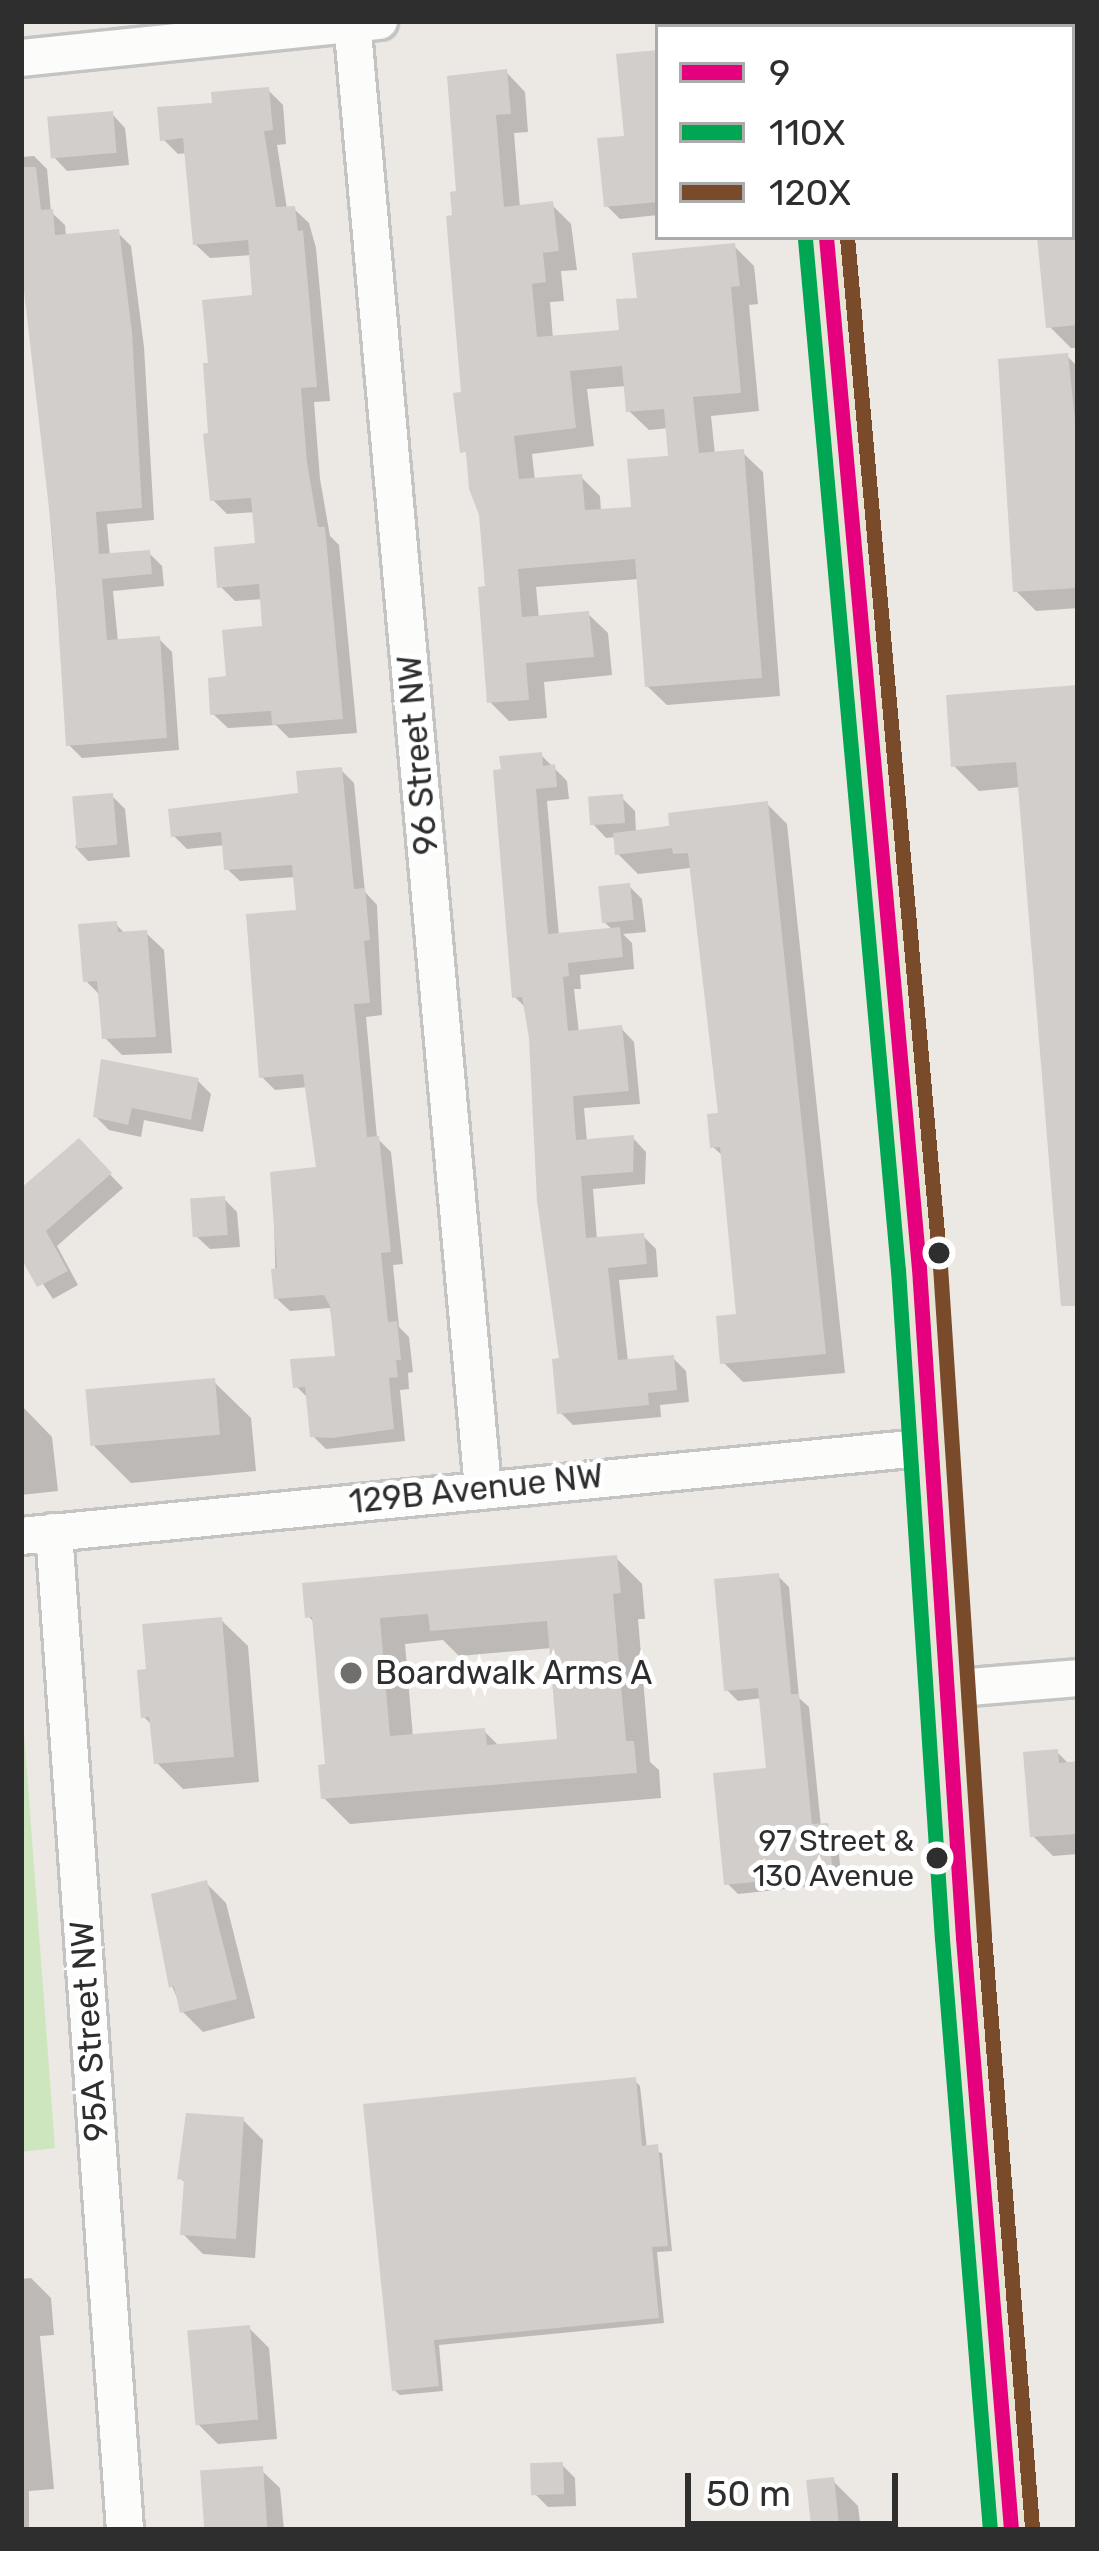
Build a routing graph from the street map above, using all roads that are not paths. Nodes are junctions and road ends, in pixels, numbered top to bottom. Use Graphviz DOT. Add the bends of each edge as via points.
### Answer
graph roads {
  1 [pos="361,22"];
  2 [pos="21,58"];
  3 [pos="826,240"];
  4 [pos="931,1447"];
  5 [pos="483,1489"];
  6 [pos="38,1534"];
  7 [pos="1078,1678"];
  8 [pos="945,1689"];
  9 [pos="125,2530"];
  10 [pos="1011,2530"];
  1 -- 2 [label="street"];
  1 -- 5 [label="street, 96 Street NW"];
  3 -- 4 [label="main road"];
  4 -- 5 [label="street, 129B Avenue NW"];
  4 -- 8 [label="main road"];
  5 -- 6 [label="street, 129B Avenue NW"];
  6 -- 9 [label="street, 95A Street NW"];
  7 -- 8 [label="street"];
  8 -- 10 [label="main road"];
}
